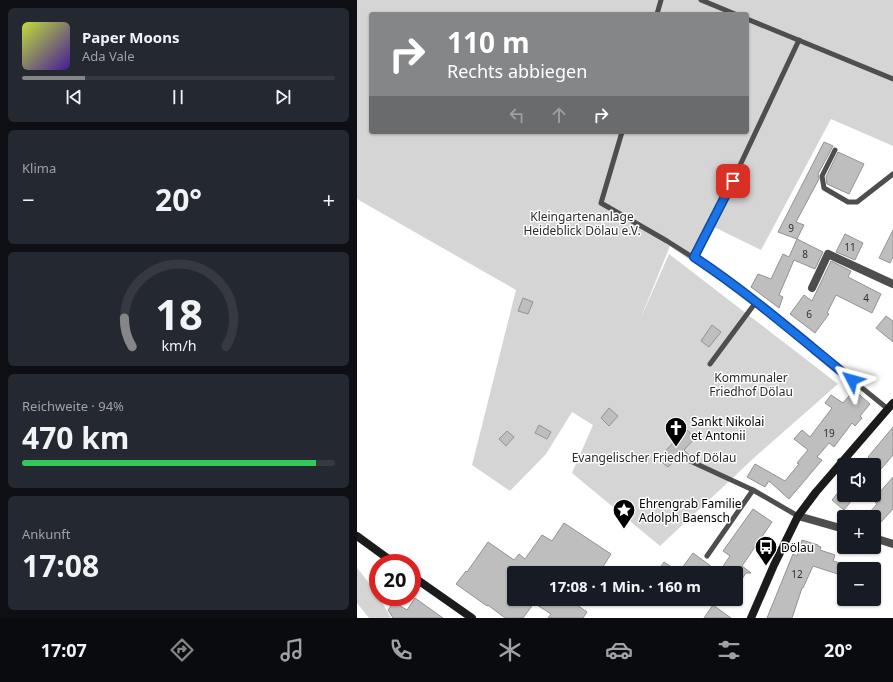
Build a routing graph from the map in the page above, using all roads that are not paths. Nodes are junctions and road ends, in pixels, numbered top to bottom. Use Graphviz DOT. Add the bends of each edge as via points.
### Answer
graph roads {
  1 [pos="661,0"];
  2 [pos="701,0"];
  3 [pos="658,12"];
  4 [pos="730,12"];
  5 [pos="749,20"];
  6 [pos="799,40"];
  7 [pos="893,79"];
  8 [pos="621,134"];
  9 [pos="835,150"];
  10 [pos="893,174"];
  11 [pos="694,257"];
  12 [pos="893,284"];
  13 [pos="812,288"];
  14 [pos="756,302"];
  15 [pos="710,364"];
  16 [pos="890,406"];
  17 [pos="688,460"];
  18 [pos="753,490"];
  19 [pos="798,516"];
  20 [pos="837,527"];
  21 [pos="357,536"];
  22 [pos="881,540"];
  23 [pos="893,544"];
  24 [pos="382,554"];
  25 [pos="707,556"];
  26 [pos="421,582"];
  27 [pos="472,618"];
  28 [pos="751,618"];
  1 -- 3 [label="lane"];
  2 -- 4 [label="lane"];
  5 -- 6 [label="lane"];
  6 -- 7 [label="lane"];
  6 -- 11 [label="lane"];
  8 -- 11 [label="lane" via="601,203"];
  9 -- 10 [label="lane" via="822,176 824,188 848,202 857,202"];
  11 -- 14 [label="lane"];
  12 -- 13 [label="street" via="829,254"];
  14 -- 15 [label="lane"];
  14 -- 16 [label="lane"];
  16 -- 19 [label="main road"];
  17 -- 18 [label="lane"];
  18 -- 19 [label="lane"];
  18 -- 25 [label="lane"];
  19 -- 20 [label="street"];
  19 -- 28 [label="main road"];
  21 -- 24 [label="main road"];
  22 -- 23 [label="street"];
  26 -- 27 [label="main road"];
}
